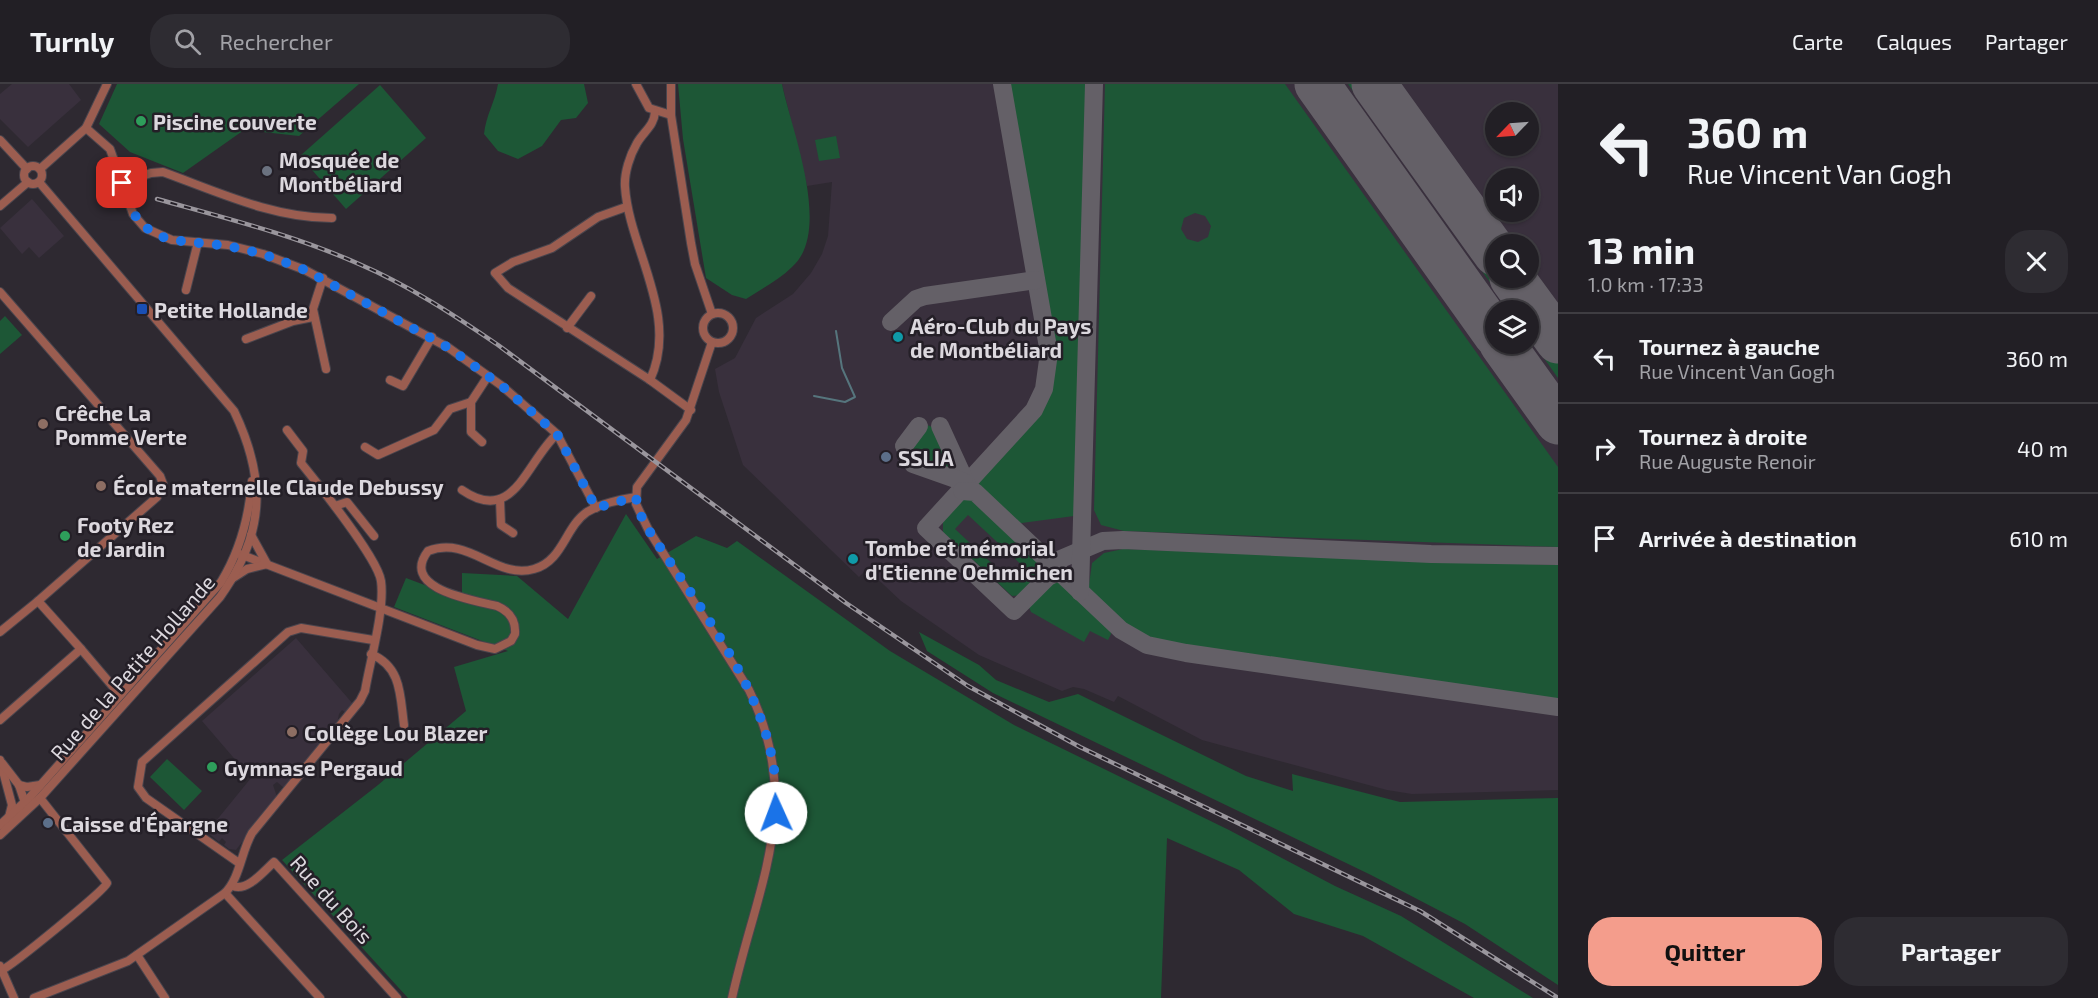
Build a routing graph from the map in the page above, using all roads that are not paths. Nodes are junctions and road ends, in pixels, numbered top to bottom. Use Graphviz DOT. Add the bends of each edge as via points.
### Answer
graph roads {
  1 [pos="107,84"];
  2 [pos="636,84"];
  3 [pos="671,84"];
  4 [pos="655,112"];
  5 [pos="671,115"];
  6 [pos="86,128"];
  7 [pos="0,140"];
  8 [pos="27,169"];
  9 [pos="40,170"];
  10 [pos="28,182"];
  11 [pos="39,182"];
  12 [pos="122,183"];
  13 [pos="0,206"];
  14 [pos="626,207"];
  15 [pos="332,218"];
  16 [pos="198,242"];
  17 [pos="323,278"];
  18 [pos="186,290"];
  19 [pos="0,291"];
  20 [pos="591,296"];
  21 [pos="712,314"];
  22 [pos="313,317"];
  23 [pos="567,328"];
  24 [pos="432,338"];
  25 [pos="246,339"];
  26 [pos="712,342"];
  27 [pos="326,369"];
  28 [pos="488,376"];
  29 [pos="390,380"];
  30 [pos="650,380"];
  31 [pos="471,402"];
  32 [pos="691,410"];
  33 [pos="287,430"];
  34 [pos="557,434"];
  35 [pos="482,442"];
  36 [pos="365,447"];
  37 [pos="253,466"];
  38 [pos="462,490"];
  39 [pos="636,497"];
  40 [pos="500,500"];
  41 [pos="334,506"];
  42 [pos="596,508"];
  43 [pos="513,533"];
  44 [pos="251,535"];
  45 [pos="374,536"];
  46 [pos="240,554"];
  47 [pos="267,564"];
  48 [pos="232,578"];
  49 [pos="41,598"];
  50 [pos="380,608"];
  51 [pos="0,632"];
  52 [pos="373,640"];
  53 [pos="81,650"];
  54 [pos="371,654"];
  55 [pos="120,695"];
  56 [pos="0,720"];
  57 [pos="404,725"];
  58 [pos="0,760"];
  59 [pos="19,785"];
  60 [pos="40,785"];
  61 [pos="10,795"];
  62 [pos="40,798"];
  63 [pos="28,806"];
  64 [pos="8,819"];
  65 [pos="0,825"];
  66 [pos="0,835"];
  67 [pos="239,862"];
  68 [pos="233,886"];
  69 [pos="225,893"];
  70 [pos="137,955"];
  71 [pos="1,968"];
  72 [pos="14,998"];
  73 [pos="34,998"];
  74 [pos="165,998"];
  75 [pos="320,998"];
  76 [pos="397,998"];
  77 [pos="732,998"];
  1 -- 6 [label="street"];
  2 -- 4 [label="street" via="645,103"];
  3 -- 5 [label="street"];
  4 -- 5 [label="street"];
  4 -- 14 [label="street" via="654,121 637,143 629,163 624,183"];
  5 -- 21 [label="street" via="694,264"];
  6 -- 9 [label="street"];
  6 -- 12 [label="street" via="110,149"];
  7 -- 8 [label="street"];
  8 -- 9 [label="street"];
  8 -- 10 [label="street"];
  9 -- 11 [label="street"];
  10 -- 11 [label="street"];
  10 -- 13 [label="street"];
  11 -- 37 [label="street, Rue de la Petite Hollande" via="221,393 243,430"];
  12 -- 15 [label="street" via="163,172 268,210"];
  12 -- 16 [label="street" via="133,214 145,228 172,240"];
  14 -- 23 [label="street" via="598,217 552,248 495,273 508,288"];
  14 -- 30 [label="street" via="646,262 658,329 656,367"];
  16 -- 17 [label="street" via="263,254"];
  16 -- 18 [label="street"];
  17 -- 22 [label="street" via="313,303"];
  17 -- 24 [label="street"];
  19 -- 49 [label="street" via="163,484 157,497"];
  20 -- 23 [label="street"];
  21 -- 26 [label="street" via="703,331"];
  21 -- 26 [label="street" via="726,315 733,327 728,339"];
  22 -- 25 [label="street"];
  22 -- 27 [label="street"];
  23 -- 30 [label="street"];
  24 -- 28 [label="street"];
  24 -- 29 [label="street" via="403,386"];
  26 -- 32 [label="street"];
  28 -- 31 [label="street"];
  28 -- 34 [label="street"];
  30 -- 32 [label="street"];
  31 -- 35 [label="street" via="471,432"];
  31 -- 36 [label="street" via="456,405 434,430 378,455"];
  32 -- 39 [label="street" via="638,486"];
  33 -- 41 [label="street" via="303,452 301,463"];
  34 -- 40 [label="street" via="513,491"];
  34 -- 42 [label="street"];
  37 -- 44 [label="street, Rue de la Petite Hollande" via="258,501"];
  37 -- 46 [label="street, Rue de la Petite Hollande" via="251,501"];
  38 -- 40 [label="street" via="485,502"];
  39 -- 42 [label="street"];
  39 -- 77 [label="street" via="648,529 749,690 772,759 777,806 773,841"];
  40 -- 43 [label="street" via="501,525"];
  41 -- 45 [label="street" via="347,502"];
  41 -- 50 [label="street" via="380,575"];
  42 -- 50 [label="street" via="580,519 551,559 533,569 504,567 447,545 428,551 423,557 422,572 432,587 505,610 515,626 515,634 503,646 495,649 477,645"];
  44 -- 46 [label="street, Rue de la Petite Hollande"];
  44 -- 47 [label="street"];
  46 -- 47 [label="street"];
  46 -- 48 [label="street, Rue de la Petite Hollande"];
  46 -- 55 [label="street, Rue de la Petite Hollande" via="221,582"];
  47 -- 48 [label="street"];
  47 -- 50 [label="street"];
  48 -- 62 [label="street, Rue de la Petite Hollande" via="220,597"];
  49 -- 51 [label="street"];
  49 -- 53 [label="street"];
  50 -- 52 [label="street"];
  52 -- 54 [label="street"];
  52 -- 67 [label="street" via="301,628 282,636 145,756 140,792"];
  53 -- 55 [label="street"];
  53 -- 56 [label="street"];
  54 -- 57 [label="street" via="384,659 396,676"];
  54 -- 67 [label="street" via="360,701 252,833"];
  55 -- 60 [label="street, Rue de la Petite Hollande"];
  58 -- 59 [label="street"];
  58 -- 61 [label="street"];
  59 -- 60 [label="street"];
  59 -- 63 [label="street"];
  60 -- 63 [label="street, Rue de la Petite Hollande"];
  61 -- 63 [label="street"];
  61 -- 64 [label="street"];
  62 -- 63 [label="street, Rue de la Petite Hollande"];
  62 -- 71 [label="street" via="107,880 106,888"];
  63 -- 64 [label="street, Rue de la Petite Hollande"];
  63 -- 66 [label="street, Rue de la Petite Hollande"];
  64 -- 65 [label="street, Rue de la Petite Hollande"];
  67 -- 68 [label="street"];
  68 -- 69 [label="street"];
  68 -- 76 [label="street, Rue du Bois" via="246,886 274,862"];
  69 -- 70 [label="street"];
  69 -- 75 [label="street"];
  70 -- 73 [label="street"];
  70 -- 74 [label="street"];
  71 -- 72 [label="street"];
}
